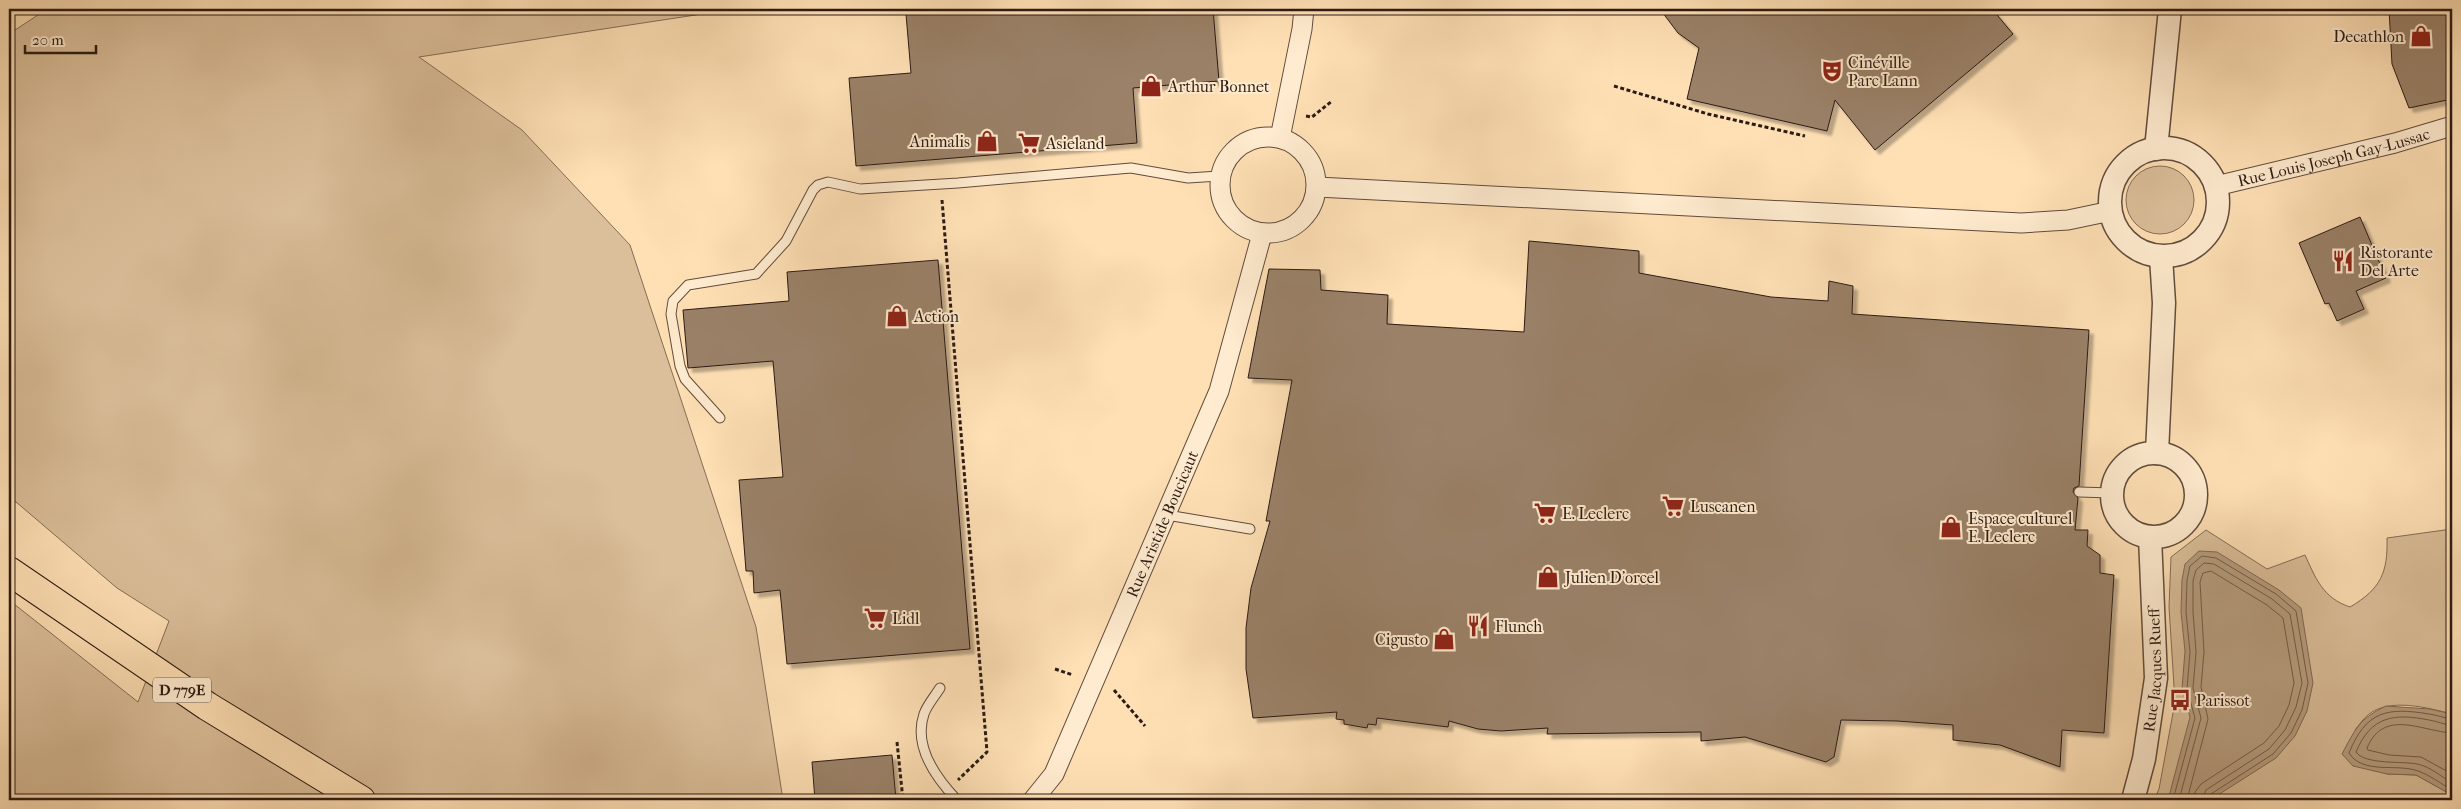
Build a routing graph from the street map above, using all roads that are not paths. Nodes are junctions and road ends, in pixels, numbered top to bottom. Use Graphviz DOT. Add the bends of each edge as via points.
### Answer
graph roads {
  1 [pos="1304,9"];
  2 [pos="2170,9"];
  3 [pos="2452,126"];
  4 [pos="1280,138"];
  5 [pos="2156,149"];
  6 [pos="1219,176"];
  7 [pos="2216,186"];
  8 [pos="1316,187"];
  9 [pos="2111,211"];
  10 [pos="1262,234"];
  11 [pos="2161,256"];
  12 [pos="720,418"];
  13 [pos="2157,452"];
  14 [pos="2079,492"];
  15 [pos="2112,493"];
  16 [pos="1166,515"];
  17 [pos="1250,529"];
  18 [pos="2150,537"];
  19 [pos="9,571"];
  20 [pos="940,688"];
  21 [pos="360,800"];
  22 [pos="957,800"];
  23 [pos="1032,800"];
  24 [pos="2133,800"];
  1 -- 4 [label="street"];
  2 -- 5 [label="street"];
  3 -- 7 [label="street, Rue Louis Joseph Gay-Lussac"];
  4 -- 6 [label="street" via="1261,137 1242,144 1228,157"];
  4 -- 8 [label="street" via="1296,145 1307,156"];
  5 -- 7 [label="street" via="2186,153 2204,166"];
  5 -- 9 [label="street" via="2140,154 2126,164 2116,178 2111,194"];
  6 -- 10 [label="street" via="1220,196 1228,215 1244,227"];
  6 -- 12 [label="lane" via="1188,178 1132,168 941,184 860,188 828,182 818,185 786,241 756,274 688,285 673,301 671,314 685,379"];
  7 -- 11 [label="street" via="2216,220 2207,235 2179,255"];
  8 -- 9 [label="street" via="2011,223 2068,220"];
  8 -- 10 [label="street" via="1311,207 1299,222"];
  9 -- 11 [label="street" via="2116,228 2128,243 2144,252"];
  10 -- 16 [label="street, Rue Aristide Boucicaut" via="1220,391"];
  11 -- 13 [label="street" via="2164,303"];
  13 -- 15 [label="street" via="2143,454 2126,464 2114,480"];
  13 -- 18 [label="street" via="2185,467 2195,485 2196,498 2186,522 2170,533"];
  14 -- 15 [label="lane"];
  15 -- 18 [label="street" via="2118,518 2138,534"];
  16 -- 17 [label="lane"];
  16 -- 23 [label="street, Rue Aristide Boucicaut" via="1054,774"];
  18 -- 24 [label="street, Rue Jacques Rueff" via="2156,678 2144,759"];
  19 -- 21 [label="main road, D 779E" via="207,706"];
  20 -- 22 [label="lane" via="924,714 920,737 930,765"];
}
